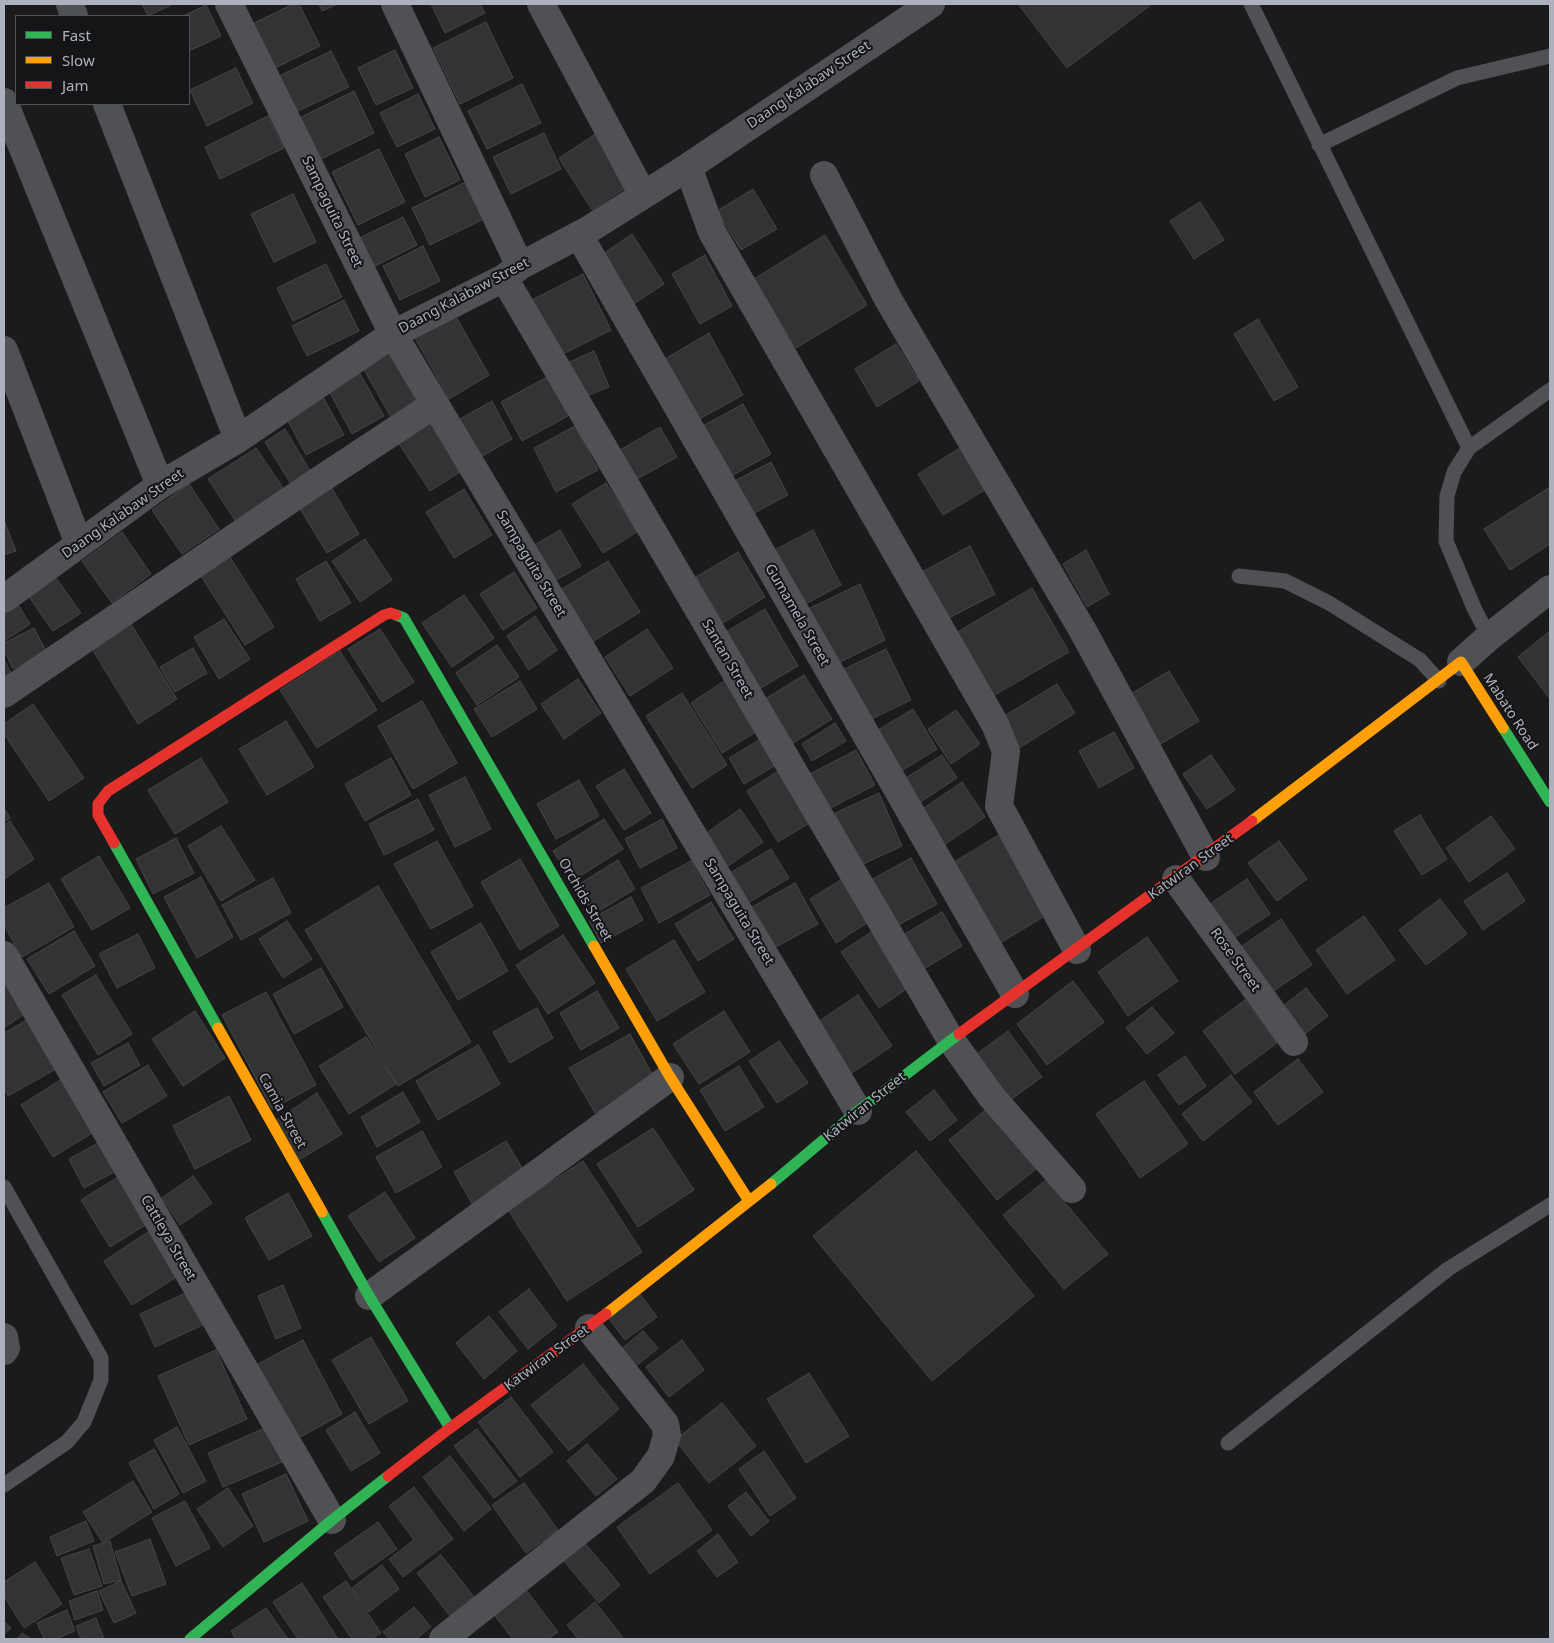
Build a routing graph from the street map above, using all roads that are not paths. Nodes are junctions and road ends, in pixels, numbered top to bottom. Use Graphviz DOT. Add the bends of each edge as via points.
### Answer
graph roads {
  1 [pos="229,4"];
  2 [pos="395,4"];
  3 [pos="541,4"];
  4 [pos="931,4"];
  5 [pos="1251,4"];
  6 [pos="1550,56"];
  7 [pos="4,102"];
  8 [pos="107,105"];
  9 [pos="1319,145"];
  10 [pos="688,167"];
  11 [pos="824,175"];
  12 [pos="643,195"];
  13 [pos="579,235"];
  14 [pos="512,272"];
  15 [pos="393,334"];
  16 [pos="4,350"];
  17 [pos="1550,390"];
  18 [pos="436,404"];
  19 [pos="238,440"];
  20 [pos="1469,448"];
  21 [pos="160,484"];
  22 [pos="78,544"];
  23 [pos="1239,576"];
  24 [pos="1550,589"];
  25 [pos="4,599"];
  26 [pos="398,616"];
  27 [pos="1489,637"];
  28 [pos="1461,662"];
  29 [pos="1439,681"];
  30 [pos="4,694"];
  31 [pos="1550,802"];
  32 [pos="1206,857"];
  33 [pos="1176,879"];
  34 [pos="1077,950"];
  35 [pos="4,955"];
  36 [pos="1015,994"];
  37 [pos="951,1040"];
  38 [pos="1294,1042"];
  39 [pos="670,1077"];
  40 [pos="858,1111"];
  41 [pos="4,1187"];
  42 [pos="1072,1189"];
  43 [pos="749,1201"];
  44 [pos="1550,1205"];
  45 [pos="369,1296"];
  46 [pos="589,1328"];
  47 [pos="4,1337"];
  48 [pos="4,1351"];
  49 [pos="450,1428"];
  50 [pos="1228,1443"];
  51 [pos="4,1485"];
  52 [pos="332,1520"];
  53 [pos="190,1639"];
  54 [pos="443,1639"];
  1 -- 15 [label="street, Sampaguita Street"];
  2 -- 14 [label="street, Santan Street"];
  3 -- 12 [label="street"];
  4 -- 10 [label="street, Daang Kalabaw Street"];
  5 -- 9 [label="lane"];
  6 -- 9 [label="lane" via="1457,78"];
  7 -- 21 [label="street"];
  8 -- 19 [label="street"];
  9 -- 20 [label="lane"];
  10 -- 12 [label="street, Daang Kalabaw Street"];
  10 -- 34 [label="street" via="712,232 995,724 1006,751 999,806"];
  11 -- 32 [label="street" via="888,299 1083,631"];
  12 -- 13 [label="street, Daang Kalabaw Street"];
  13 -- 14 [label="street, Daang Kalabaw Street"];
  13 -- 36 [label="street, Gumamela Street"];
  14 -- 15 [label="street, Daang Kalabaw Street"];
  14 -- 37 [label="street, Santan Street"];
  15 -- 18 [label="street, Sampaguita Street"];
  15 -- 19 [label="street, Daang Kalabaw Street"];
  16 -- 22 [label="street"];
  17 -- 20 [label="lane"];
  18 -- 30 [label="street" via="309,486"];
  18 -- 40 [label="street, Sampaguita Street"];
  19 -- 21 [label="street, Daang Kalabaw Street"];
  20 -- 27 [label="lane" via="1454,472 1447,496 1446,541"];
  21 -- 22 [label="street, Daang Kalabaw Street"];
  22 -- 25 [label="street, Daang Kalabaw Street"];
  23 -- 29 [label="lane" via="1285,581 1329,603 1420,660"];
  24 -- 27 [label="street, Katwiran Street"];
  26 -- 39 [label="street, Orchids Street" via="409,624"];
  26 -- 45 [label="street, Camia Street" via="384,615 376,620 119,783 98,804 98,815"];
  27 -- 28 [label="street, Katwiran Street"];
  28 -- 29 [label="street, Katwiran Street"];
  28 -- 31 [label="street, Mabato Road"];
  29 -- 32 [label="street, Katwiran Street"];
  32 -- 33 [label="street, Katwiran Street"];
  33 -- 34 [label="street, Katwiran Street"];
  33 -- 38 [label="street, Rose Street"];
  34 -- 36 [label="street, Katwiran Street"];
  35 -- 52 [label="street, Cattleya Street"];
  36 -- 37 [label="street, Katwiran Street"];
  37 -- 40 [label="street, Katwiran Street"];
  37 -- 42 [label="street, Santan Street" via="991,1096"];
  39 -- 43 [label="street, Orchids Street"];
  39 -- 45 [label="street"];
  40 -- 43 [label="street, Katwiran Street"];
  41 -- 51 [label="lane" via="101,1358 101,1380 84,1422 67,1442"];
  43 -- 46 [label="street, Katwiran Street"];
  44 -- 50 [label="lane" via="1448,1269"];
  45 -- 49 [label="street, Camia Street"];
  46 -- 49 [label="street, Katwiran Street"];
  46 -- 54 [label="street" via="665,1424 667,1435 661,1456 643,1481"];
  47 -- 48 [label="street"];
  49 -- 52 [label="street, Katwiran Street"];
  52 -- 53 [label="street, Katwiran Street"];
}
